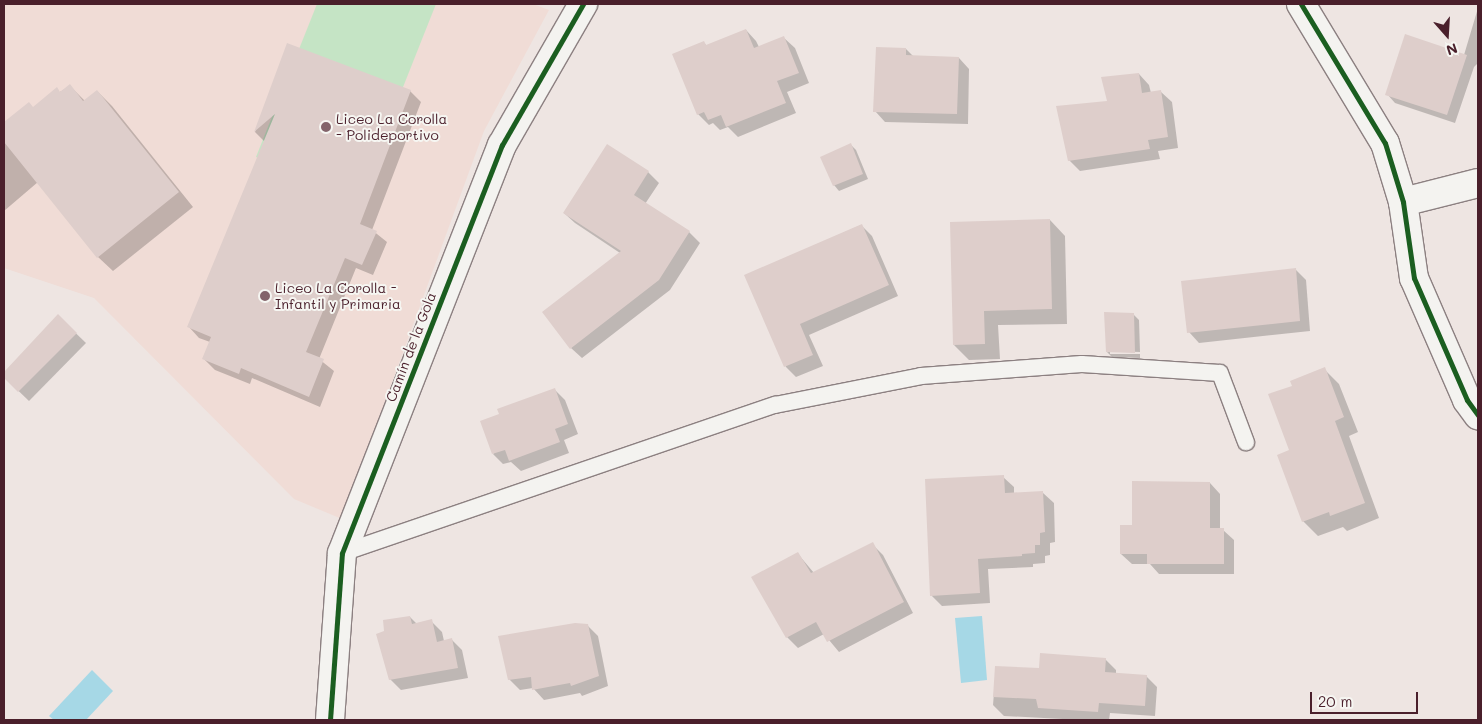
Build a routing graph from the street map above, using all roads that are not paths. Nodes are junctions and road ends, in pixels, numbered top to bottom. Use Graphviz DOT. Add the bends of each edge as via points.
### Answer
graph roads {
  1 [pos="583,4"];
  2 [pos="1301,4"];
  3 [pos="1478,183"];
  4 [pos="1403,202"];
  5 [pos="1478,415"];
  6 [pos="1246,442"];
  7 [pos="342,553"];
  8 [pos="330,720"];
  1 -- 7 [label="street, Camín de la Gola" via="502,144"];
  2 -- 4 [label="street" via="1385,143"];
  3 -- 4 [label="street"];
  4 -- 5 [label="street" via="1414,278 1467,400"];
  6 -- 7 [label="lane" via="1220,373 1082,364 921,376 775,405"];
  7 -- 8 [label="street, Camín de la Gola"];
}
